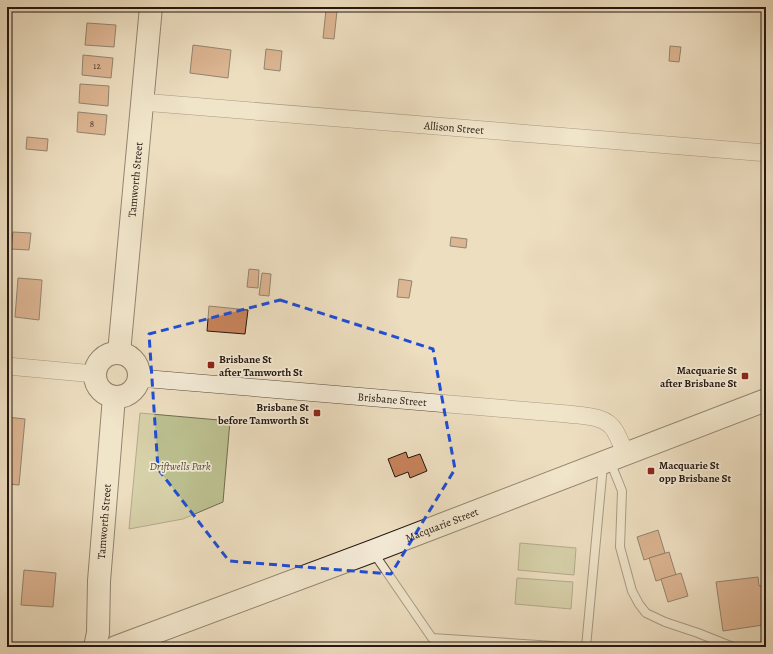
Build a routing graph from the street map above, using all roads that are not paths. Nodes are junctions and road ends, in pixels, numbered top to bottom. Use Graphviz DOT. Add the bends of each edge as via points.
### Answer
graph roads {
  1 [pos="151,7"];
  2 [pos="142,102"];
  3 [pos="766,153"];
  4 [pos="119,353"];
  5 [pos="7,366"];
  6 [pos="95,374"];
  7 [pos="139,378"];
  8 [pos="114,397"];
  9 [pos="766,400"];
  10 [pos="613,459"];
  11 [pos="372,551"];
  12 [pos="95,647"];
  13 [pos="116,647"];
  14 [pos="569,647"];
  15 [pos="586,647"];
  16 [pos="733,647"];
  1 -- 2 [label="street, Tamworth Street"];
  2 -- 3 [label="street, Allison Street"];
  2 -- 4 [label="street, Tamworth Street"];
  4 -- 6 [label="street" via="106,356 100,361"];
  4 -- 7 [label="street" via="132,358 139,370"];
  5 -- 6 [label="street"];
  6 -- 8 [label="street" via="102,391"];
  7 -- 8 [label="street" via="128,395"];
  7 -- 10 [label="street, Brisbane Street" via="588,416 604,420 614,429"];
  8 -- 12 [label="street, Tamworth Street"];
  9 -- 10 [label="street, Macquarie Street"];
  10 -- 11 [label="street, Macquarie Street"];
  10 -- 15 [label="lane"];
  10 -- 16 [label="lane" via="622,491 620,547 638,604 646,613 665,622"];
  11 -- 13 [label="street, Macquarie Street"];
  11 -- 14 [label="lane" via="432,638"];
}
